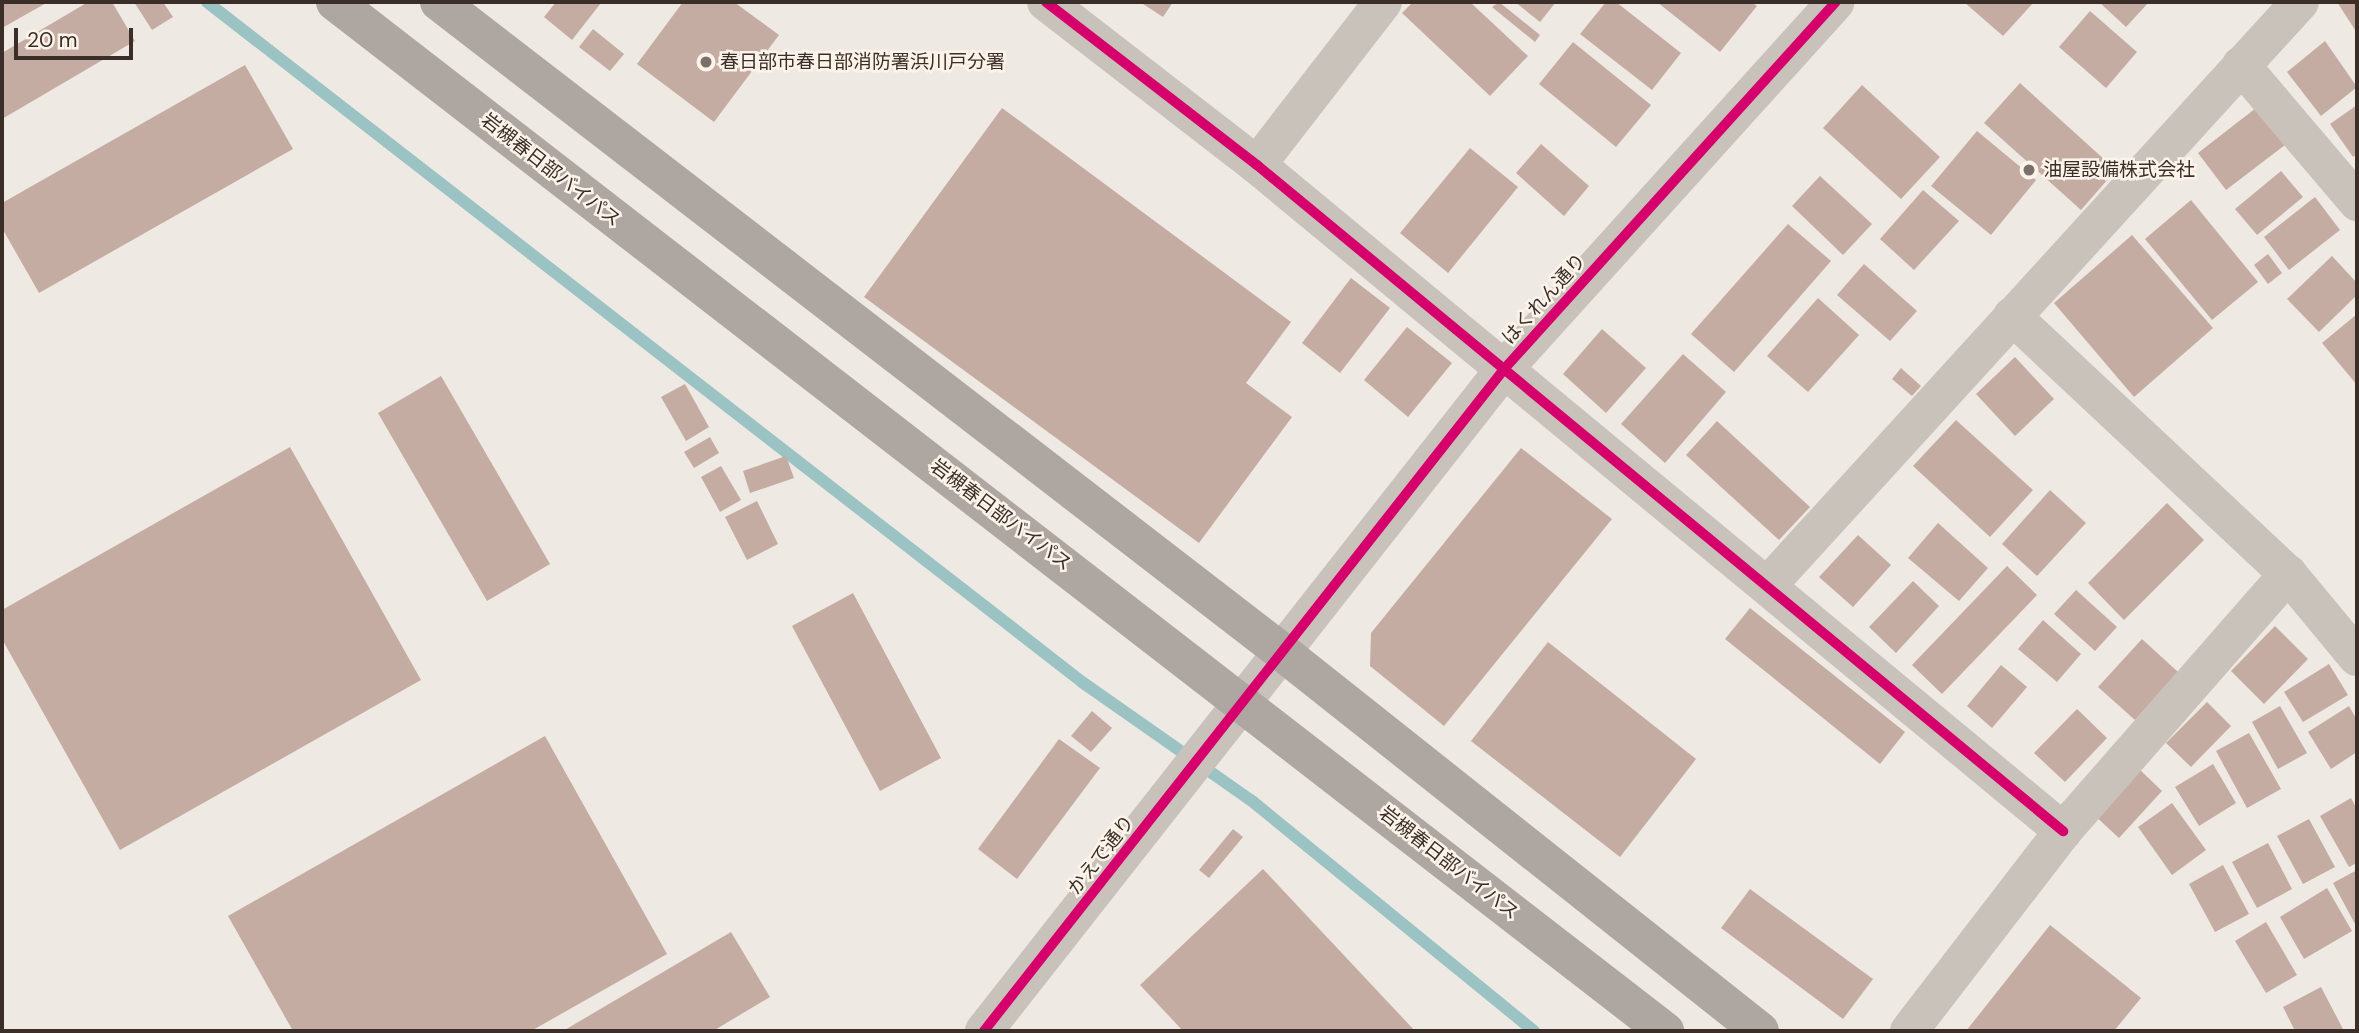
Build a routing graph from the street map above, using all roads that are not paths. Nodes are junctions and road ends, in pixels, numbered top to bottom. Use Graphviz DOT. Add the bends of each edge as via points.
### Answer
graph roads {
  1 [pos="335,2"];
  2 [pos="439,2"];
  3 [pos="1045,2"];
  4 [pos="1383,2"];
  5 [pos="1836,2"];
  6 [pos="2300,2"];
  7 [pos="2241,65"];
  8 [pos="1257,165"];
  9 [pos="2357,202"];
  10 [pos="2012,316"];
  11 [pos="1505,368"];
  12 [pos="2288,574"];
  13 [pos="1768,585"];
  14 [pos="1282,652"];
  15 [pos="2357,657"];
  16 [pos="1244,700"];
  17 [pos="2063,831"];
  18 [pos="984,1031"];
  19 [pos="1665,1031"];
  20 [pos="1760,1031"];
  21 [pos="1909,1031"];
  1 -- 16 [label="highway, 岩槻春日部バイパス"];
  2 -- 14 [label="highway"];
  3 -- 8 [label="street"];
  4 -- 8 [label="street"];
  5 -- 11 [label="street, はくれん通り"];
  6 -- 7 [label="street"];
  7 -- 9 [label="street"];
  7 -- 10 [label="street"];
  8 -- 11 [label="street"];
  10 -- 12 [label="street"];
  10 -- 13 [label="street"];
  11 -- 13 [label="street"];
  11 -- 14 [label="street, はくれん通り"];
  12 -- 15 [label="street"];
  12 -- 17 [label="street"];
  13 -- 17 [label="street"];
  14 -- 16 [label="street, はくれん通り"];
  14 -- 20 [label="highway"];
  16 -- 18 [label="street, かえで通り"];
  16 -- 19 [label="highway, 岩槻春日部バイパス"];
  17 -- 21 [label="street"];
}
